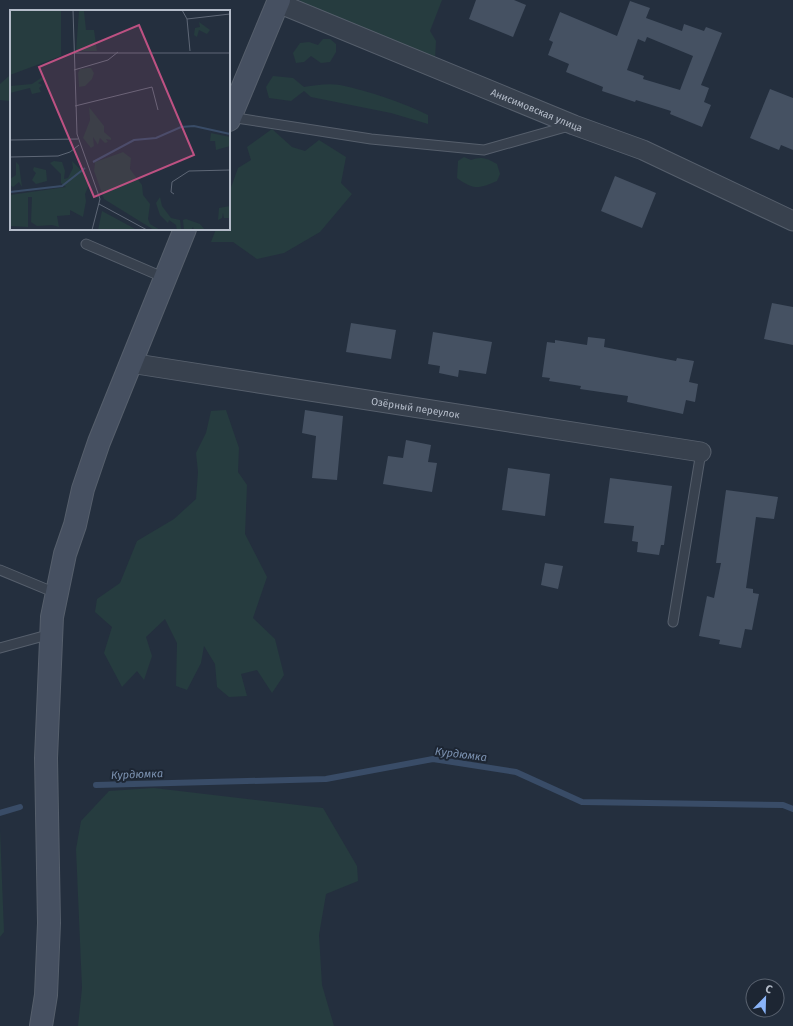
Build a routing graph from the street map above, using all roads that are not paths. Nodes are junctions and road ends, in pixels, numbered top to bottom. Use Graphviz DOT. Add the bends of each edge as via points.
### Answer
graph roads {
  1 [pos="278,1"];
  2 [pos="230,118"];
  3 [pos="574,124"];
  4 [pos="793,221"];
  5 [pos="185,230"];
  6 [pos="86,244"];
  7 [pos="165,278"];
  8 [pos="130,363"];
  9 [pos="701,452"];
  10 [pos="0,570"];
  11 [pos="58,594"];
  12 [pos="673,622"];
  13 [pos="51,634"];
  14 [pos="0,648"];
  15 [pos="41,1026"];
  1 -- 2 [label="main road"];
  1 -- 3 [label="street, Анисимовская улица"];
  2 -- 3 [label="lane" via="371,139 484,150"];
  3 -- 4 [label="street, Анисимовская улица" via="643,150"];
  5 -- 7 [label="main road"];
  6 -- 7 [label="lane"];
  7 -- 8 [label="main road"];
  8 -- 9 [label="street, Озёрный переулок"];
  8 -- 11 [label="main road" via="83,489"];
  9 -- 12 [label="lane"];
  10 -- 11 [label="lane"];
  11 -- 13 [label="main road"];
  13 -- 14 [label="lane"];
  13 -- 15 [label="main road" via="46,758 49,923 46,995"];
}
